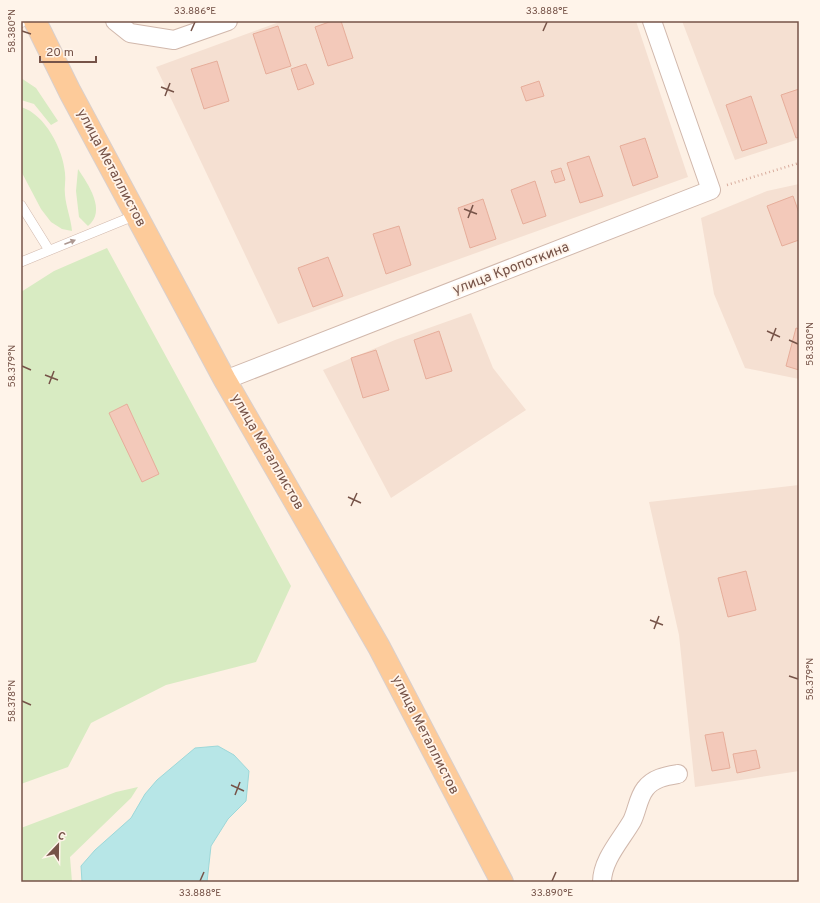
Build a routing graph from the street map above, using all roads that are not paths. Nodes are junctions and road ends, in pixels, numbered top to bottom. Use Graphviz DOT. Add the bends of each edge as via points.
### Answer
graph roads {
  1 [pos="35,21"];
  2 [pos="115,21"];
  3 [pos="228,21"];
  4 [pos="652,21"];
  5 [pos="21,204"];
  6 [pos="136,215"];
  7 [pos="49,250"];
  8 [pos="21,262"];
  9 [pos="225,380"];
  10 [pos="678,774"];
  11 [pos="502,882"];
  12 [pos="602,882"];
  1 -- 6 [label="main road, улица Металлистов"];
  2 -- 3 [label="street" via="130,33 174,40"];
  4 -- 9 [label="street, улица Кропоткина" via="711,190"];
  5 -- 7 [label="lane"];
  7 -- 6 [label="lane, one-way"];
  6 -- 9 [label="main road, улица Металлистов"];
  7 -- 8 [label="lane"];
  9 -- 11 [label="main road, улица Металлистов" via="379,647"];
  10 -- 12 [label="street" via="660,777 645,789 632,820 610,856"];
}
